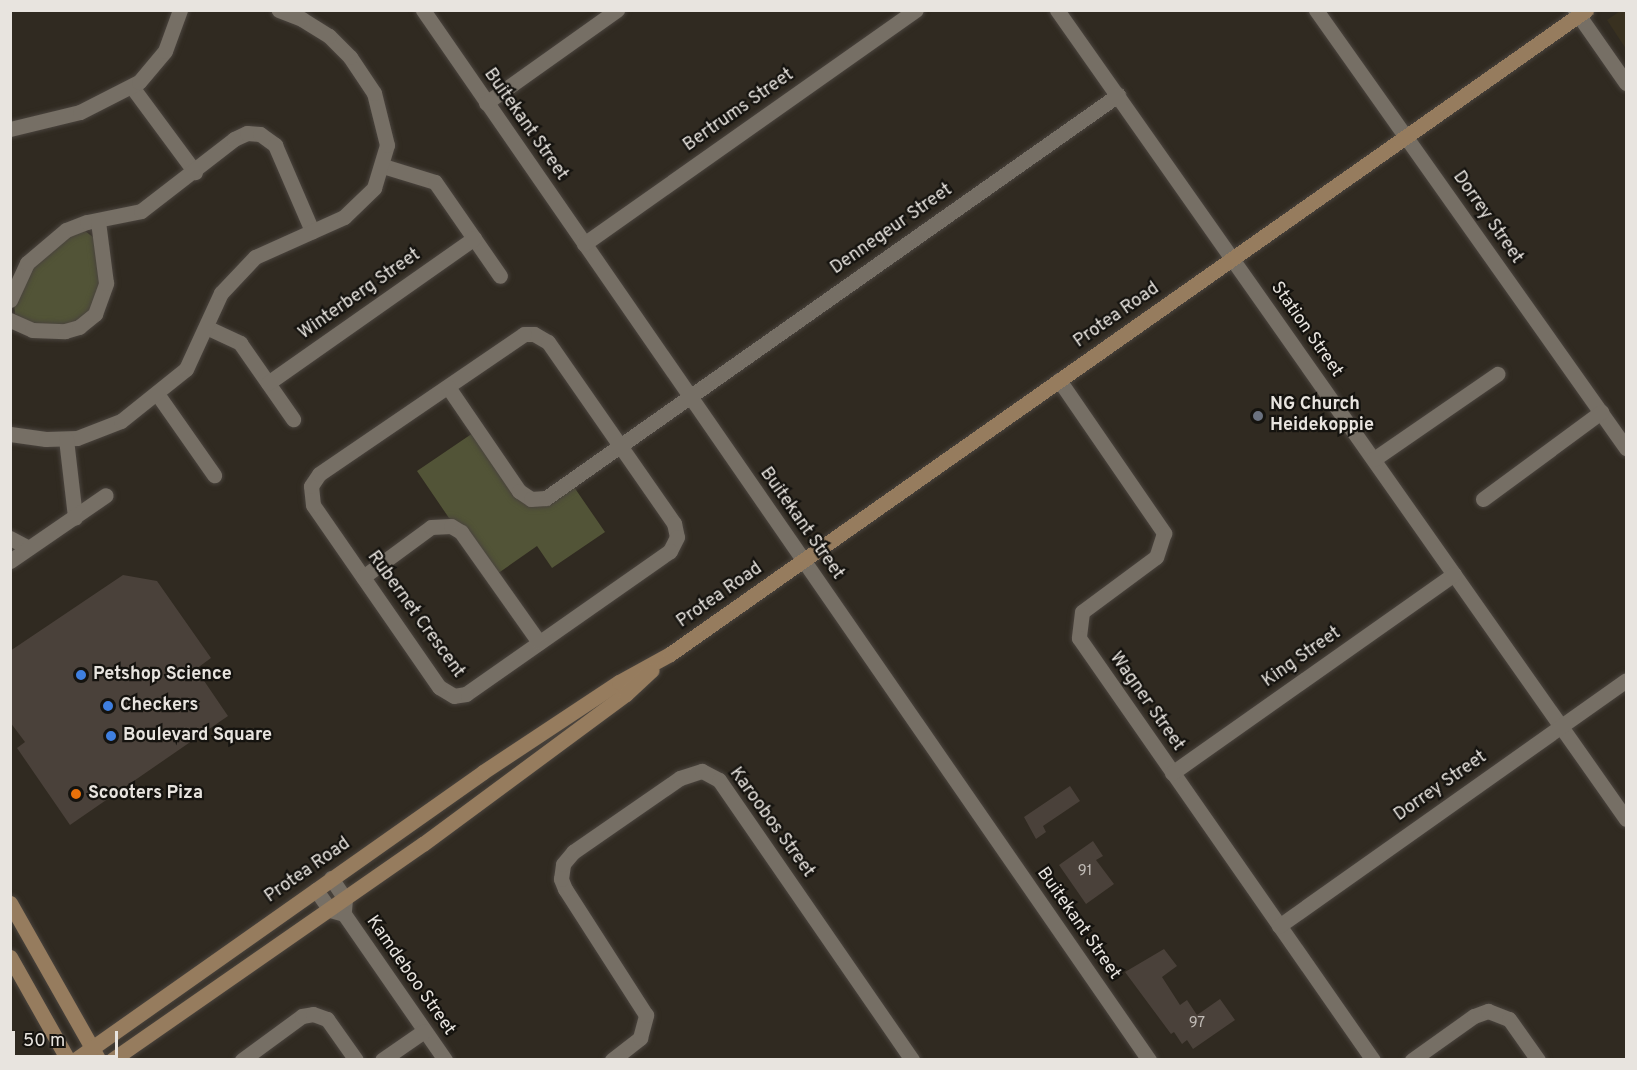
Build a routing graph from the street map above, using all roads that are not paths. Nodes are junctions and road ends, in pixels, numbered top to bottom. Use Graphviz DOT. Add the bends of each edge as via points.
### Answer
graph roads {
  1 [pos="180,10"];
  2 [pos="279,10"];
  3 [pos="423,10"];
  4 [pos="617,10"];
  5 [pos="916,10"];
  6 [pos="1057,10"];
  7 [pos="1316,10"];
  8 [pos="1580,12"];
  9 [pos="1626,83"];
  10 [pos="132,87"];
  11 [pos="1118,95"];
  12 [pos="486,103"];
  13 [pos="10,129"];
  14 [pos="1406,138"];
  15 [pos="383,166"];
  16 [pos="195,172"];
  17 [pos="98,221"];
  18 [pos="312,231"];
  19 [pos="474,238"];
  20 [pos="584,244"];
  21 [pos="1232,259"];
  22 [pos="500,276"];
  23 [pos="10,300"];
  24 [pos="10,320"];
  25 [pos="206,327"];
  26 [pos="1497,374"];
  27 [pos="1059,380"];
  28 [pos="268,383"];
  29 [pos="448,387"];
  30 [pos="158,395"];
  31 [pos="689,397"];
  32 [pos="1601,412"];
  33 [pos="293,419"];
  34 [pos="10,434"];
  35 [pos="66,439"];
  36 [pos="620,447"];
  37 [pos="1626,448"];
  38 [pos="1374,459"];
  39 [pos="214,475"];
  40 [pos="106,495"];
  41 [pos="1483,499"];
  42 [pos="75,517"];
  43 [pos="10,538"];
  44 [pos="29,548"];
  45 [pos="10,561"];
  46 [pos="802,561"];
  47 [pos="1454,574"];
  48 [pos="363,577"];
  49 [pos="539,642"];
  50 [pos="670,654"];
  51 [pos="1626,680"];
  52 [pos="1561,726"];
  53 [pos="1172,773"];
  54 [pos="1626,819"];
  55 [pos="331,878"];
  56 [pos="316,890"];
  57 [pos="10,903"];
  58 [pos="340,908"];
  59 [pos="1279,926"];
  60 [pos="10,957"];
  61 [pos="424,1031"];
  62 [pos="95,1053"];
  63 [pos="68,1059"];
  64 [pos="75,1059"];
  65 [pos="112,1059"];
  66 [pos="242,1059"];
  67 [pos="356,1059"];
  68 [pos="382,1059"];
  69 [pos="445,1059"];
  70 [pos="612,1059"];
  71 [pos="912,1059"];
  72 [pos="1149,1059"];
  73 [pos="1373,1059"];
  74 [pos="1412,1059"];
  75 [pos="1538,1059"];
  1 -- 10 [label="street" via="165,51"];
  2 -- 15 [label="street" via="329,36 369,84 387,135"];
  3 -- 12 [label="street, Buitekant Street"];
  4 -- 12 [label="street"];
  5 -- 20 [label="street, Bertrums Street"];
  6 -- 11 [label="street, Station Street"];
  7 -- 14 [label="street, Dorrey Street"];
  8 -- 9 [label="street"];
  8 -- 14 [label="street, Protea Road"];
  10 -- 13 [label="street" via="80,112"];
  10 -- 16 [label="street"];
  11 -- 21 [label="street, Station Street"];
  11 -- 31 [label="street, Dennegeur Street"];
  12 -- 20 [label="street, Buitekant Street"];
  14 -- 21 [label="street, Protea Road"];
  14 -- 32 [label="street, Dorrey Street"];
  15 -- 18 [label="street" via="363,202 344,217"];
  15 -- 19 [label="street" via="435,182"];
  16 -- 17 [label="street" via="141,211"];
  16 -- 18 [label="street" via="238,137 254,133 266,137 278,150"];
  17 -- 23 [label="street" via="72,227 27,263"];
  17 -- 24 [label="street" via="106,283 95,314 79,327 65,331 32,330"];
  18 -- 25 [label="street" via="255,257 226,286"];
  19 -- 22 [label="street"];
  19 -- 28 [label="street, Winterberg Street"];
  20 -- 31 [label="street, Buitekant Street"];
  21 -- 27 [label="street, Protea Road"];
  21 -- 38 [label="street, Station Street"];
  25 -- 28 [label="street" via="240,343"];
  25 -- 30 [label="street" via="186,369"];
  26 -- 38 [label="street"];
  27 -- 46 [label="street, Protea Road"];
  27 -- 53 [label="street, Wagner Street" via="1164,533 1156,557 1088,606 1077,630 1083,647"];
  28 -- 33 [label="street"];
  29 -- 36 [label="street, Dennegeur Street" via="519,491 531,499 551,495"];
  29 -- 36 [label="street, Rubernet Crescent" via="516,338 534,334 548,342"];
  29 -- 48 [label="street, Rubernet Crescent" via="312,482 313,505"];
  30 -- 35 [label="street" via="110,427"];
  30 -- 39 [label="street"];
  31 -- 36 [label="street, Dennegeur Street"];
  31 -- 46 [label="street, Buitekant Street"];
  32 -- 37 [label="street, Dorrey Street"];
  32 -- 41 [label="street"];
  34 -- 35 [label="street"];
  35 -- 42 [label="street"];
  36 -- 49 [label="street, Rubernet Crescent" via="674,523 676,544"];
  38 -- 47 [label="street, Station Street"];
  40 -- 42 [label="street"];
  42 -- 44 [label="street"];
  43 -- 44 [label="street"];
  44 -- 45 [label="street"];
  46 -- 50 [label="street, Protea Road"];
  46 -- 72 [label="street, Buitekant Street"];
  47 -- 52 [label="street, Station Street"];
  47 -- 53 [label="street, King Street"];
  48 -- 49 [label="street" via="431,527 451,525 461,532"];
  48 -- 49 [label="street, Rubernet Crescent" via="439,687 448,694 466,694"];
  50 -- 55 [label="street, Protea Road" via="619,682"];
  50 -- 58 [label="street, Protea Road" via="626,694"];
  51 -- 52 [label="street, Dorrey Street"];
  52 -- 54 [label="street, Station Street"];
  52 -- 59 [label="street, Dorrey Street"];
  53 -- 59 [label="street, Wagner Street"];
  55 -- 56 [label="street, Protea Road"];
  55 -- 58 [label="street, Kamdeboo Street"];
  56 -- 58 [label="street, Kamdeboo Street"];
  56 -- 62 [label="street, Protea Road"];
  57 -- 62 [label="street"];
  58 -- 61 [label="street, Kamdeboo Street"];
  58 -- 65 [label="street, Protea Road"];
  59 -- 73 [label="street, Wagner Street"];
  60 -- 63 [label="street"];
  61 -- 68 [label="street"];
  61 -- 69 [label="street, Kamdeboo Street"];
  62 -- 64 [label="street, Protea Road"];
  66 -- 67 [label="street" via="302,1016 313,1014 327,1019"];
  70 -- 71 [label="street, Karoobos Street" via="640,1038 646,1015 565,889 561,879 563,864 573,852 680,778 702,771 719,780"];
  74 -- 75 [label="street" via="1474,1016 1488,1011 1509,1019"];
}
